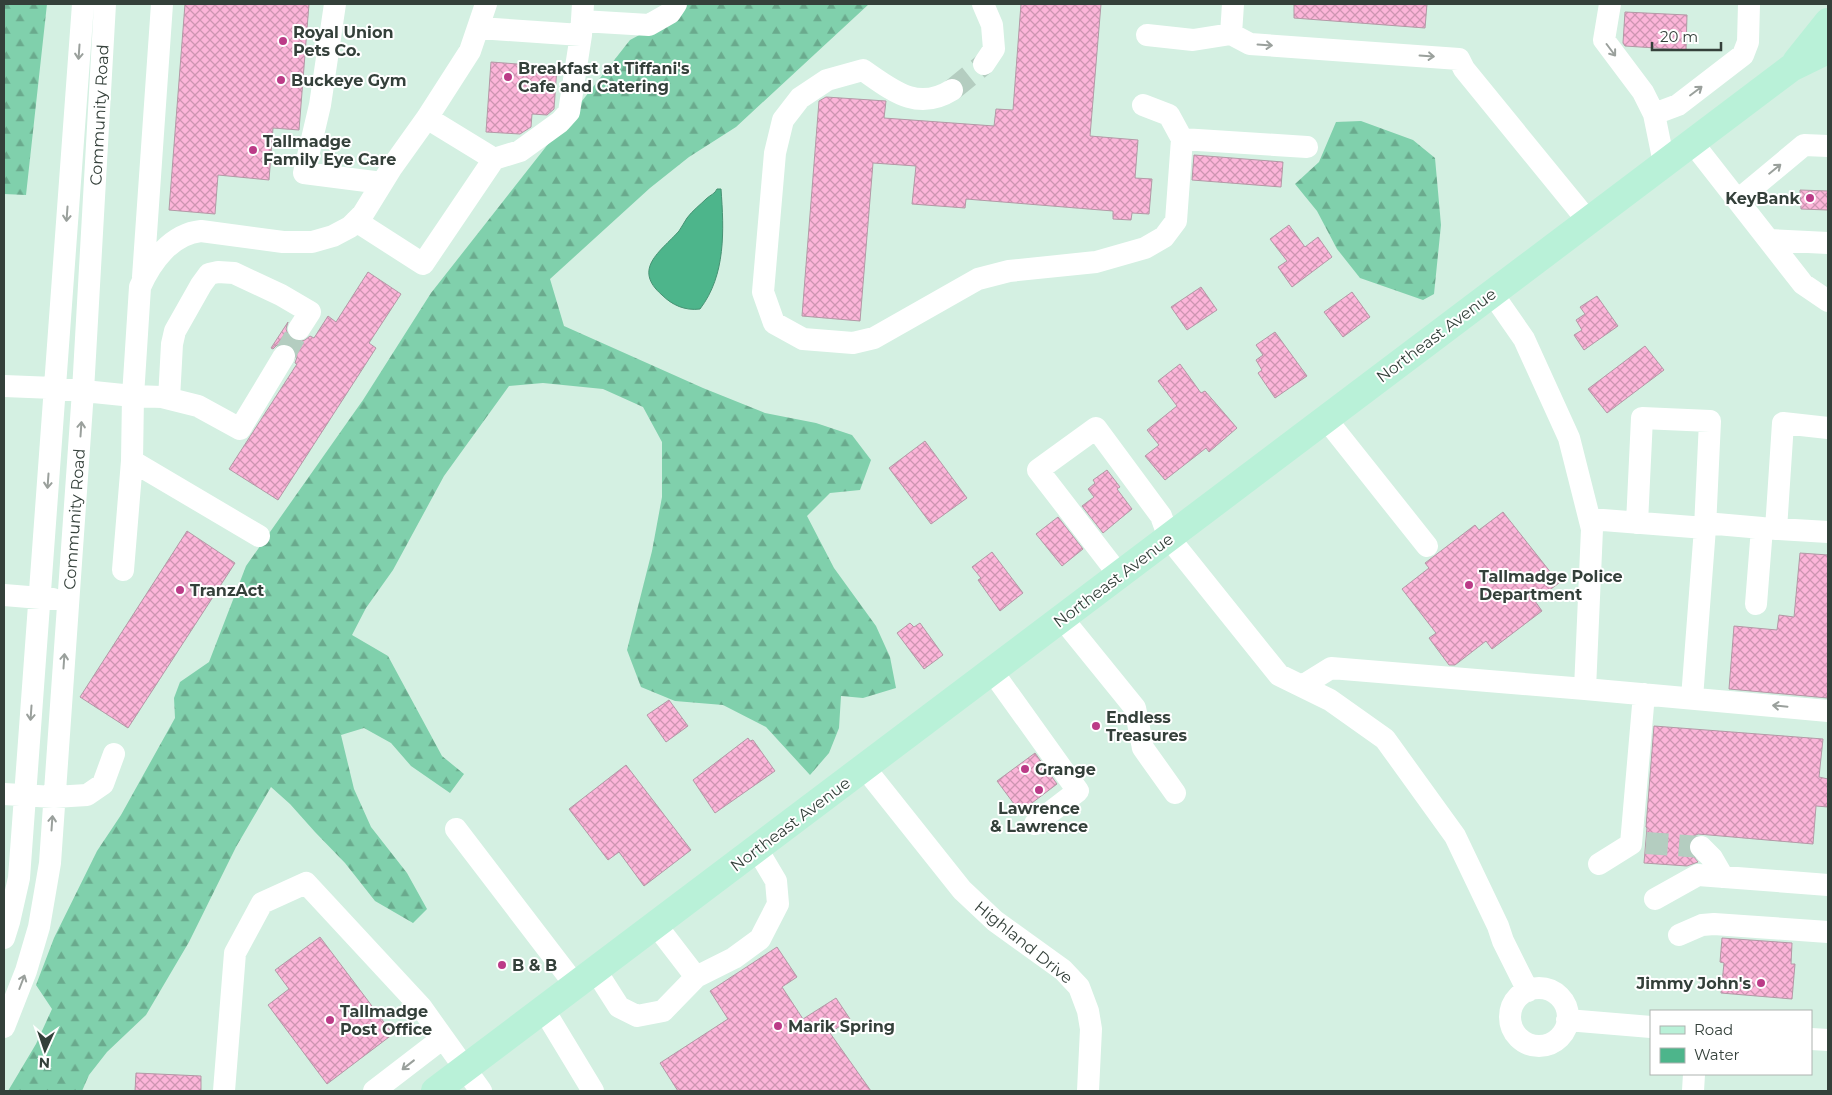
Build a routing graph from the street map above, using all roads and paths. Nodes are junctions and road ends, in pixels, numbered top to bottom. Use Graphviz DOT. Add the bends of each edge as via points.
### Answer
graph roads {
  1 [pos="83,4"];
  2 [pos="105,4"];
  3 [pos="162,4"];
  4 [pos="335,4"];
  5 [pos="486,4"];
  6 [pos="676,4"];
  7 [pos="983,4"];
  8 [pos="1233,4"];
  9 [pos="1610,4"];
  10 [pos="1750,4"];
  11 [pos="582,20"];
  12 [pos="1828,22"];
  13 [pos="479,28"];
  14 [pos="1231,34"];
  15 [pos="1147,35"];
  16 [pos="1828,50"];
  17 [pos="984,64"];
  18 [pos="1791,68"];
  19 [pos="952,90"];
  20 [pos="1143,105"];
  21 [pos="1654,114"];
  22 [pos="427,118"];
  23 [pos="1182,139"];
  24 [pos="1692,142"];
  25 [pos="1828,146"];
  26 [pos="1307,147"];
  27 [pos="494,160"];
  28 [pos="1664,164"];
  29 [pos="382,183"];
  30 [pos="1738,200"];
  31 [pos="356,221"];
  32 [pos="1588,221"];
  33 [pos="1826,239"];
  34 [pos="1769,240"];
  35 [pos="143,280"];
  36 [pos="1492,293"];
  37 [pos="1828,301"];
  38 [pos="299,329"];
  39 [pos="284,356"];
  40 [pos="4,386"];
  41 [pos="54,388"];
  42 [pos="83,391"];
  43 [pos="133,396"];
  44 [pos="169,399"];
  45 [pos="1326,419"];
  46 [pos="1828,428"];
  47 [pos="132,461"];
  48 [pos="1590,519"];
  49 [pos="1637,523"];
  50 [pos="1705,526"];
  51 [pos="1769,528"];
  52 [pos="1828,531"];
  53 [pos="259,536"];
  54 [pos="1169,538"];
  55 [pos="1427,546"];
  56 [pos="123,570"];
  57 [pos="1119,575"];
  58 [pos="4,595"];
  59 [pos="39,598"];
  60 [pos="68,600"];
  61 [pos="1756,604"];
  62 [pos="1062,618"];
  63 [pos="992,671"];
  64 [pos="1302,686"];
  65 [pos="1585,689"];
  66 [pos="1644,694"];
  67 [pos="1692,698"];
  68 [pos="1828,710"];
  69 [pos="114,754"];
  70 [pos="864,768"];
  71 [pos="1175,793"];
  72 [pos="14,794"];
  73 [pos="54,797"];
  74 [pos="1034,824"];
  75 [pos="456,829"];
  76 [pos="1701,847"];
  77 [pos="757,849"];
  78 [pos="1599,864"];
  79 [pos="1723,878"];
  80 [pos="1828,885"];
  81 [pos="1654,899"];
  82 [pos="656,925"];
  83 [pos="1828,932"];
  84 [pos="1679,936"];
  85 [pos="4,938"];
  86 [pos="696,977"];
  87 [pos="586,978"];
  88 [pos="1528,991"];
  89 [pos="544,1010"];
  90 [pos="1568,1020"];
  91 [pos="4,1027"];
  92 [pos="1650,1027"];
  93 [pos="443,1038"];
  94 [pos="1812,1039"];
  95 [pos="1828,1040"];
  96 [pos="464,1070"];
  97 [pos="1694,1075"];
  98 [pos="224,1091"];
  99 [pos="374,1091"];
  100 [pos="436,1091"];
  101 [pos="481,1091"];
  102 [pos="593,1091"];
  103 [pos="1088,1091"];
  104 [pos="1693,1091"];
  1 -- 41 [label="street, Community Road, one-way"];
  2 -- 42 [label="street, Community Road"];
  3 -- 35 [label="street"];
  4 -- 29 [label="street" via="320,105 304,173"];
  5 -- 13 [label="street"];
  6 -- 11 [label="street" via="670,13 649,25"];
  7 -- 17 [label="street" via="992,25 994,49"];
  8 -- 14 [label="street"];
  9 -- 21 [label="street, one-way" via="1604,40 1643,92"];
  21 -- 10 [label="street, one-way" via="1678,105 1743,55 1748,42"];
  11 -- 13 [label="street"];
  11 -- 27 [label="street" via="570,112 520,151"];
  12 -- 18 [label="main road, Northeast Avenue"];
  13 -- 22 [label="street" via="470,51"];
  14 -- 15 [label="street" via="1193,40"];
  14 -- 32 [label="street, one-way" via="1250,44 1459,58 1464,70"];
  16 -- 18 [label="main road, Northeast Avenue"];
  18 -- 24 [label="main road, Northeast Avenue"];
  19 -- 23 [label="street" via="940,97 916,100 896,93 863,70 827,80 800,98 783,120 775,153 763,292 774,323 803,339 853,343 874,338 978,279 1009,271 1096,262 1145,248 1164,238 1176,221"];
  20 -- 23 [label="street" via="1169,115"];
  21 -- 28 [label="street"];
  22 -- 27 [label="street"];
  22 -- 29 [label="street"];
  23 -- 26 [label="street"];
  24 -- 28 [label="main road, Northeast Avenue"];
  24 -- 30 [label="street"];
  30 -- 25 [label="street, one-way" via="1804,145"];
  27 -- 31 [label="street" via="423,264"];
  28 -- 32 [label="main road, Northeast Avenue"];
  29 -- 31 [label="street"];
  30 -- 34 [label="street"];
  31 -- 35 [label="street" via="333,236 312,242 190,232 160,254"];
  32 -- 36 [label="main road, Northeast Avenue"];
  33 -- 34 [label="street"];
  34 -- 37 [label="street" via="1803,284"];
  35 -- 43 [label="street"];
  36 -- 45 [label="main road, Northeast Avenue"];
  36 -- 48 [label="street" via="1524,339 1569,438"];
  38 -- 44 [label="street" via="310,312 234,273 209,274 174,332"];
  39 -- 44 [label="street" via="240,430 198,406"];
  40 -- 41 [label="street"];
  41 -- 42 [label="street"];
  41 -- 59 [label="street, Community Road, one-way"];
  42 -- 43 [label="street"];
  60 -- 42 [label="street, Community Road, one-way"];
  43 -- 44 [label="street"];
  43 -- 47 [label="street"];
  45 -- 54 [label="main road, Northeast Avenue"];
  45 -- 55 [label="street"];
  46 -- 51 [label="street" via="1783,423"];
  47 -- 53 [label="street"];
  47 -- 56 [label="street"];
  48 -- 49 [label="street"];
  48 -- 65 [label="street"];
  49 -- 50 [label="street"];
  49 -- 50 [label="street" via="1642,418 1710,422"];
  50 -- 51 [label="street"];
  50 -- 67 [label="street"];
  51 -- 52 [label="street"];
  51 -- 61 [label="street"];
  54 -- 57 [label="main road, Northeast Avenue"];
  54 -- 57 [label="street" via="1161,516 1096,428 1038,470"];
  54 -- 64 [label="street" via="1279,675"];
  57 -- 62 [label="main road, Northeast Avenue"];
  58 -- 59 [label="street"];
  59 -- 60 [label="street"];
  59 -- 72 [label="street, Community Road, one-way"];
  73 -- 60 [label="street, Community Road, one-way"];
  62 -- 63 [label="main road, Northeast Avenue"];
  62 -- 71 [label="street" via="1135,708 1143,748"];
  63 -- 70 [label="main road, Northeast Avenue"];
  63 -- 74 [label="street" via="1078,791"];
  64 -- 65 [label="street" via="1331,668"];
  64 -- 88 [label="street" via="1330,700 1385,739 1455,836"];
  65 -- 66 [label="street"];
  66 -- 67 [label="street"];
  66 -- 78 [label="street" via="1638,842"];
  68 -- 67 [label="street, one-way"];
  69 -- 73 [label="street" via="103,784 87,795"];
  70 -- 77 [label="main road, Northeast Avenue"];
  70 -- 103 [label="street, Highland Drive" via="962,890 995,921 1063,970 1079,987 1091,1029"];
  72 -- 73 [label="street"];
  72 -- 85 [label="street, Community Road" via="20,878"];
  91 -- 73 [label="street, Community Road, one-way" via="39,927 50,863"];
  75 -- 87 [label="street"];
  76 -- 79 [label="street" via="1712,858"];
  77 -- 82 [label="main road, Northeast Avenue"];
  77 -- 86 [label="street" via="776,881 778,904 760,939 734,958"];
  79 -- 80 [label="street"];
  79 -- 81 [label="street" via="1698,875"];
  82 -- 86 [label="street"];
  82 -- 87 [label="main road, Northeast Avenue"];
  83 -- 84 [label="street" via="1714,924 1702,925"];
  86 -- 87 [label="street" via="662,1011 637,1016 619,1007"];
  87 -- 89 [label="main road, Northeast Avenue"];
  88 -- 90 [label="street" via="1538,988 1556,993 1567,1008"];
  88 -- 90 [label="street" via="1520,995 1510,1011 1510,1021 1519,1038 1537,1046 1547,1045 1562,1034"];
  89 -- 96 [label="main road, Northeast Avenue"];
  89 -- 102 [label="street"];
  90 -- 92 [label="street"];
  93 -- 96 [label="street"];
  93 -- 98 [label="street" via="421,1007 306,883 262,903 235,953"];
  93 -- 99 [label="street, one-way"];
  94 -- 95 [label="street"];
  96 -- 100 [label="main road, Northeast Avenue"];
  96 -- 101 [label="street"];
  97 -- 104 [label="street"];
}
